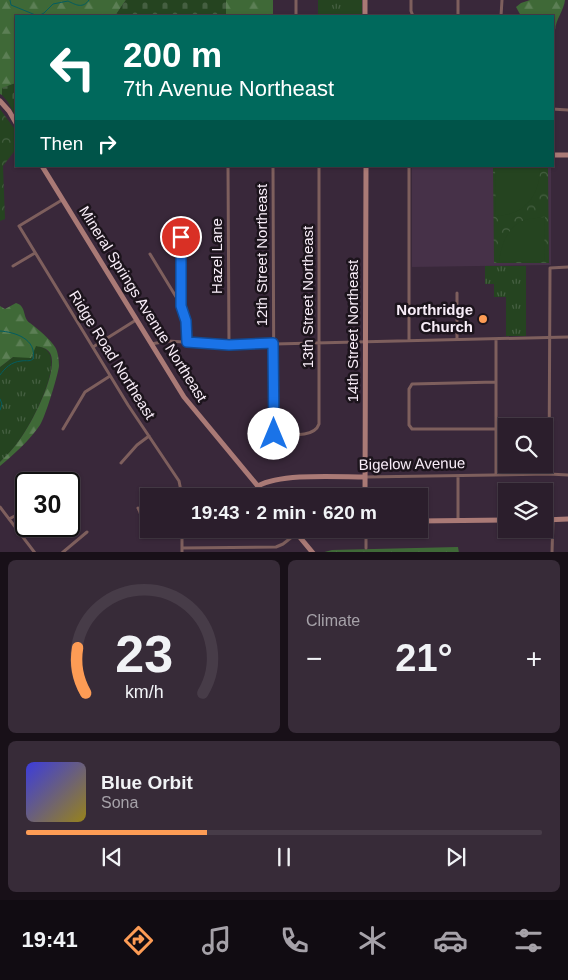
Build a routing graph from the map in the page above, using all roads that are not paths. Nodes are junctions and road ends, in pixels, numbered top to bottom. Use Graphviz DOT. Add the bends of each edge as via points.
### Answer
graph roads {
  1 [pos="296,0"];
  2 [pos="365,0"];
  3 [pos="411,0"];
  4 [pos="458,0"];
  5 [pos="502,0"];
  6 [pos="296,15"];
  7 [pos="365,15"];
  8 [pos="412,15"];
  9 [pos="458,15"];
  10 [pos="501,15"];
  11 [pos="0,102"];
  12 [pos="554,110"];
  13 [pos="568,110"];
  14 [pos="15,121"];
  15 [pos="554,155"];
  16 [pos="568,155"];
  17 [pos="43,167"];
  18 [pos="228,167"];
  19 [pos="273,167"];
  20 [pos="319,167"];
  21 [pos="366,167"];
  22 [pos="409,167"];
  23 [pos="62,200"];
  24 [pos="181,237"];
  25 [pos="35,252"];
  26 [pos="150,254"];
  27 [pos="13,266"];
  28 [pos="568,267"];
  29 [pos="457,292"];
  30 [pos="181,306"];
  31 [pos="136,320"];
  32 [pos="568,337"];
  33 [pos="549,338"];
  34 [pos="457,339"];
  35 [pos="496,339"];
  36 [pos="409,340"];
  37 [pos="366,341"];
  38 [pos="187,342"];
  39 [pos="319,342"];
  40 [pos="273,343"];
  41 [pos="151,344"];
  42 [pos="229,345"];
  43 [pos="93,347"];
  44 [pos="110,376"];
  45 [pos="496,382"];
  46 [pos="64,429"];
  47 [pos="496,429"];
  48 [pos="274,434"];
  49 [pos="149,436"];
  50 [pos="121,463"];
  51 [pos="549,474"];
  52 [pos="496,475"];
  53 [pos="568,475"];
  54 [pos="458,476"];
  55 [pos="366,477"];
  56 [pos="258,486"];
  57 [pos="180,488"];
  58 [pos="366,488"];
  59 [pos="0,507"];
  60 [pos="138,508"];
  61 [pos="140,513"];
  62 [pos="15,516"];
  63 [pos="9,519"];
  64 [pos="498,520"];
  65 [pos="553,520"];
  66 [pos="568,520"];
  67 [pos="458,521"];
  68 [pos="428,522"];
  69 [pos="86,532"];
  70 [pos="289,538"];
  71 [pos="301,538"];
  72 [pos="366,538"];
  73 [pos="552,538"];
  74 [pos="366,548"];
  75 [pos="182,550"];
  76 [pos="35,552"];
  77 [pos="62,552"];
  78 [pos="313,552"];
  79 [pos="552,552"];
  1 -- 6 [label="street"];
  2 -- 7 [label="street"];
  3 -- 8 [label="street"];
  4 -- 9 [label="street"];
  5 -- 10 [label="street"];
  11 -- 14 [label="street"];
  12 -- 13 [label="street"];
  15 -- 16 [label="street"];
  17 -- 23 [label="street, Mineral Springs Avenue Northeast"];
  18 -- 42 [label="street, Hazel Lane"];
  19 -- 40 [label="street, 12th Street Northeast"];
  20 -- 39 [label="street, 13th Street Northeast"];
  21 -- 37 [label="street, 14th Street Northeast"];
  22 -- 36 [label="street"];
  23 -- 25 [label="street, Ridge Road Northeast" via="19,226"];
  23 -- 31 [label="street, Mineral Springs Avenue Northeast"];
  24 -- 30 [label="street"];
  25 -- 27 [label="street"];
  25 -- 43 [label="street, Ridge Road Northeast"];
  26 -- 30 [label="street"];
  28 -- 33 [label="street" via="550,268"];
  29 -- 34 [label="street"];
  30 -- 38 [label="street"];
  31 -- 41 [label="street, Mineral Springs Avenue Northeast"];
  31 -- 43 [label="street"];
  32 -- 33 [label="street"];
  33 -- 35 [label="street"];
  33 -- 51 [label="street"];
  34 -- 35 [label="street"];
  34 -- 36 [label="street"];
  35 -- 45 [label="street"];
  36 -- 37 [label="street"];
  37 -- 39 [label="street"];
  37 -- 55 [label="street, 14th Street Northeast"];
  38 -- 41 [label="street"];
  38 -- 42 [label="street"];
  39 -- 40 [label="street"];
  39 -- 48 [label="street, 13th Street Northeast" via="318,428 311,433"];
  40 -- 42 [label="street"];
  40 -- 48 [label="street, 12th Street Northeast"];
  41 -- 56 [label="street, Mineral Springs Avenue Northeast" via="184,397"];
  43 -- 44 [label="street, Ridge Road Northeast"];
  44 -- 46 [label="street" via="85,392"];
  44 -- 49 [label="street, Ridge Road Northeast"];
  45 -- 47 [label="street"];
  45 -- 47 [label="street" via="412,384 409,389 409,425 414,430"];
  47 -- 52 [label="street"];
  49 -- 50 [label="street"];
  49 -- 57 [label="street, Ridge Road Northeast"];
  51 -- 52 [label="street, Bigelow Avenue"];
  51 -- 53 [label="street, Bigelow Avenue"];
  52 -- 54 [label="street, Bigelow Avenue"];
  54 -- 55 [label="street, Bigelow Avenue"];
  54 -- 67 [label="street"];
  55 -- 56 [label="street, Bigelow Avenue" via="286,478"];
  55 -- 58 [label="street, 14th Street Northeast"];
  59 -- 63 [label="street"];
  60 -- 61 [label="street"];
  62 -- 63 [label="street"];
  63 -- 76 [label="street"];
  64 -- 67 [label="street"];
  65 -- 66 [label="street"];
  67 -- 68 [label="street"];
  69 -- 77 [label="street"];
  70 -- 75 [label="street" via="276,547"];
  71 -- 78 [label="street"];
  72 -- 74 [label="street"];
  73 -- 79 [label="street"];
}
